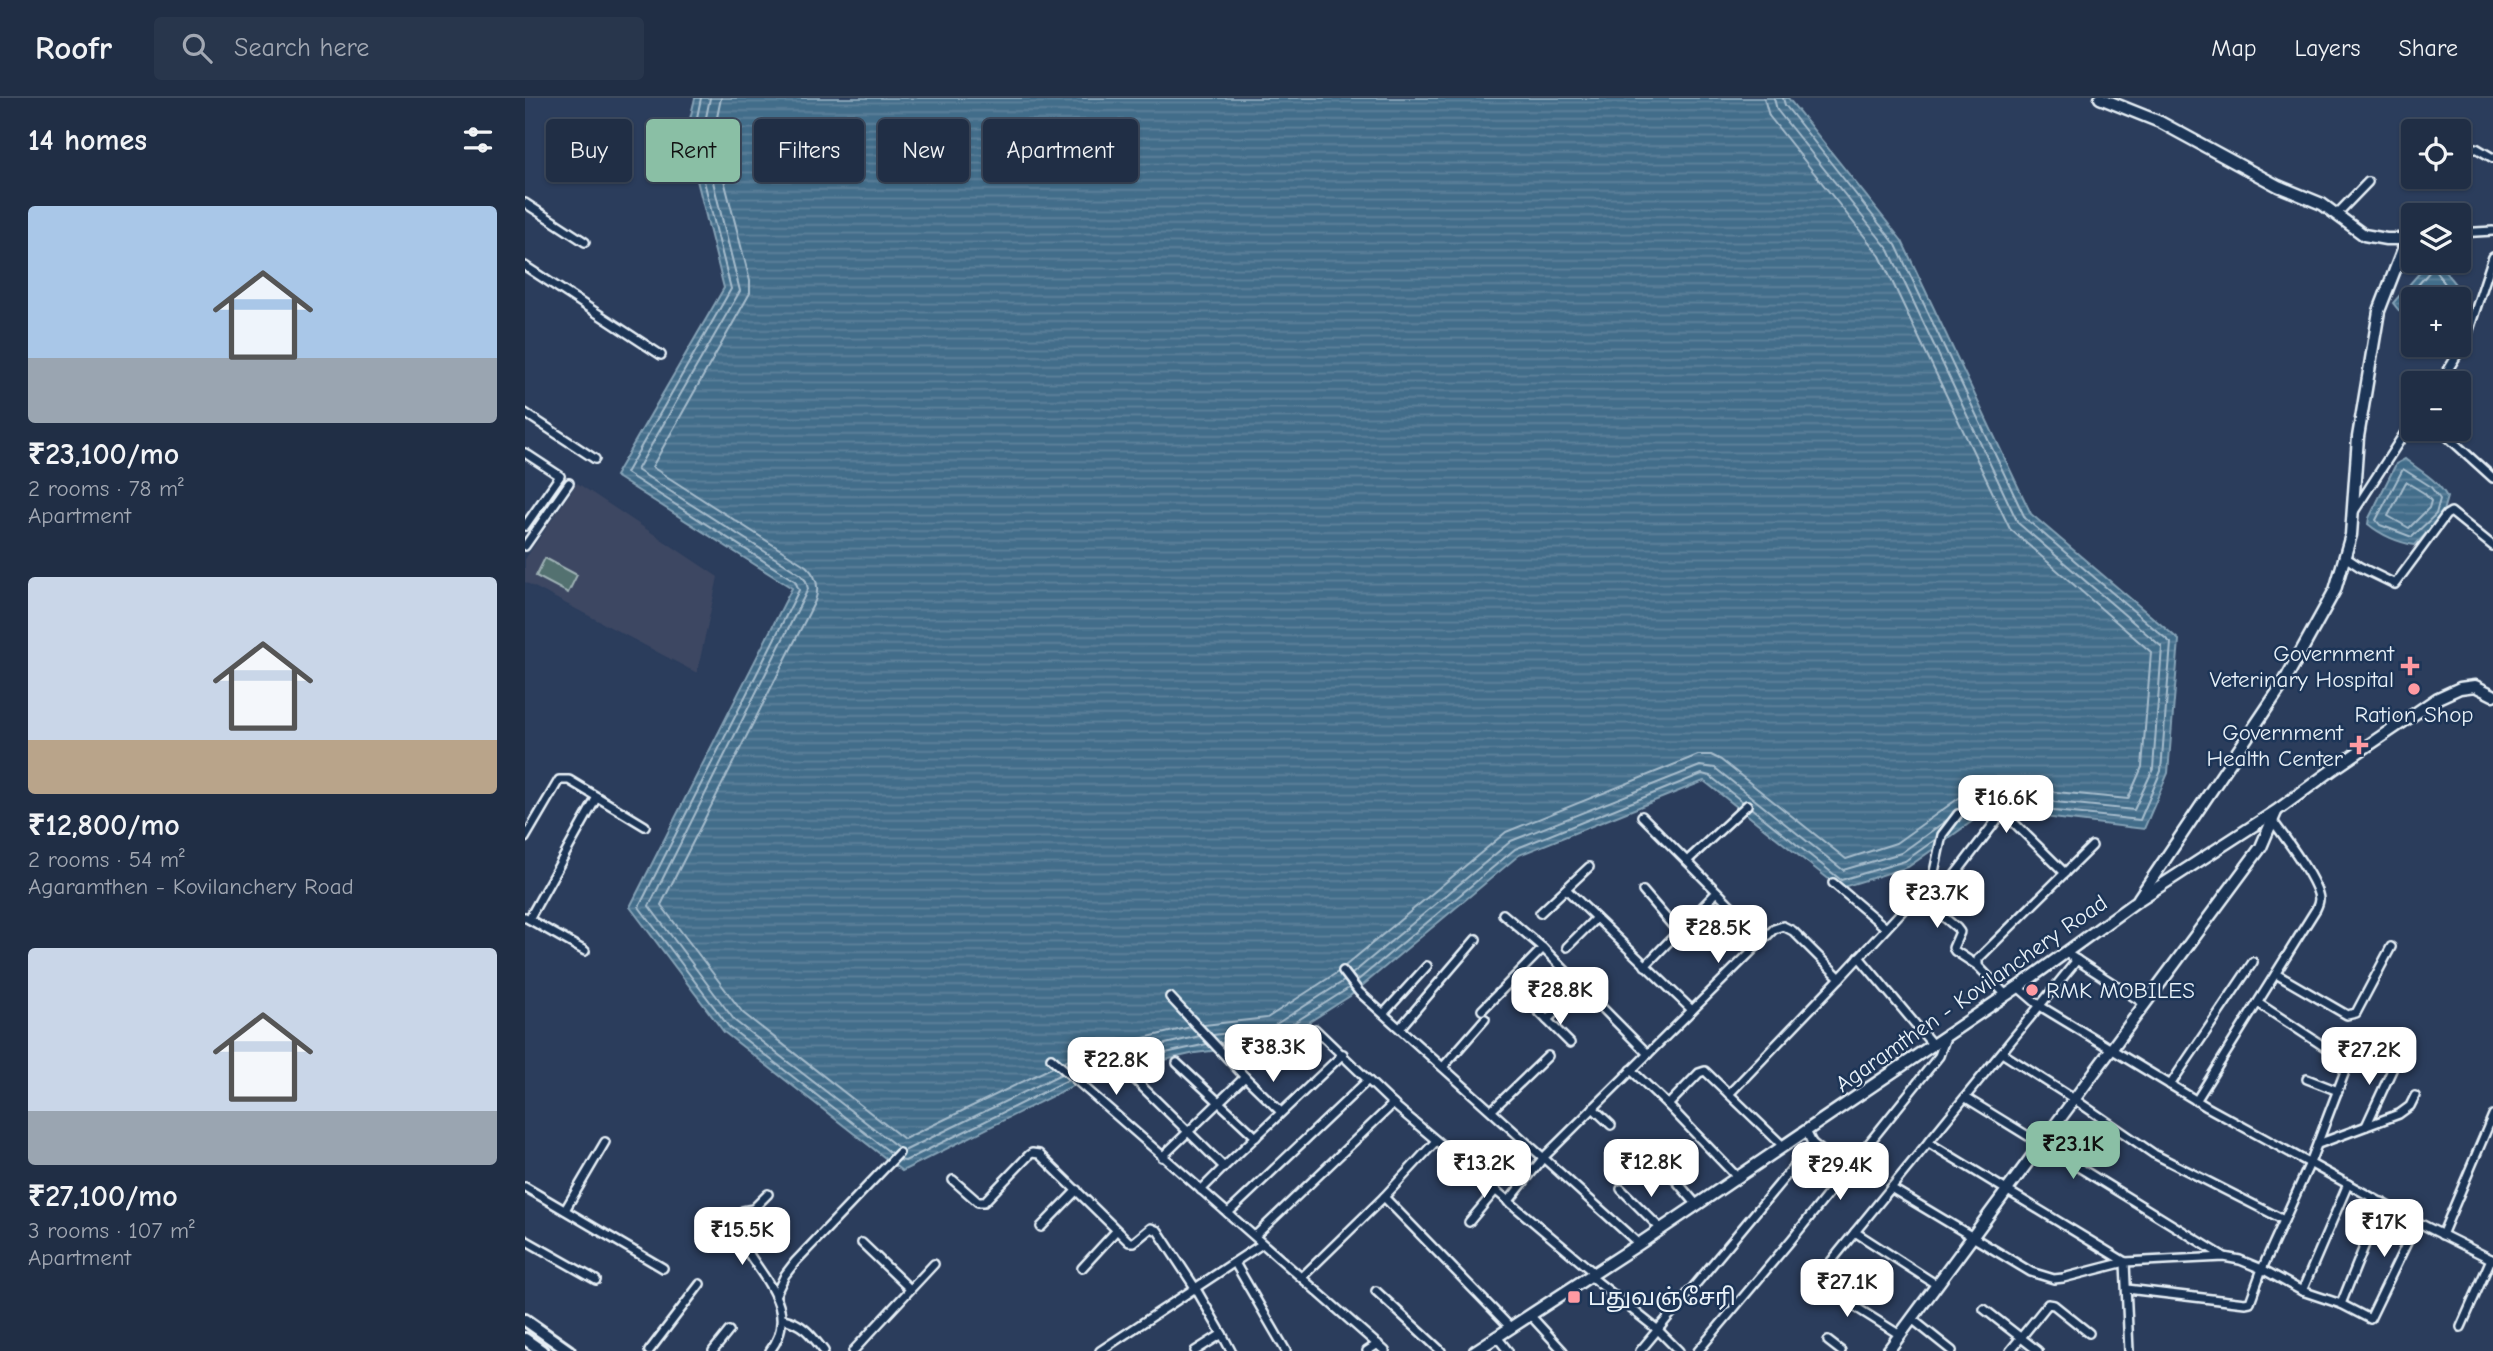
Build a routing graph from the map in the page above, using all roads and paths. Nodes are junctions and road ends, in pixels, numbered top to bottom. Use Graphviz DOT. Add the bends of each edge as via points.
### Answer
graph roads {
  1 [pos="2100,98"];
  2 [pos="2476,148"];
  3 [pos="2493,158"];
  4 [pos="2368,181"];
  5 [pos="525,203"];
  6 [pos="2337,214"];
  7 [pos="2493,231"];
  8 [pos="2471,232"];
  9 [pos="2401,239"];
  10 [pos="585,242"];
  11 [pos="2493,257"];
  12 [pos="2401,260"];
  13 [pos="525,266"];
  14 [pos="661,355"];
  15 [pos="2447,371"];
  16 [pos="525,413"];
  17 [pos="2401,439"];
  18 [pos="2452,441"];
  19 [pos="525,453"];
  20 [pos="595,459"];
  21 [pos="2493,478"];
  22 [pos="569,483"];
  23 [pos="2353,514"];
  24 [pos="526,525"];
  25 [pos="536,531"];
  26 [pos="525,546"];
  27 [pos="2493,546"];
  28 [pos="2345,557"];
  29 [pos="2493,695"];
  30 [pos="1984,794"];
  31 [pos="597,797"];
  32 [pos="1747,805"];
  33 [pos="2003,812"];
  34 [pos="1958,814"];
  35 [pos="2274,816"];
  36 [pos="1642,817"];
  37 [pos="645,826"];
  38 [pos="525,838"];
  39 [pos="2092,846"];
  40 [pos="1687,861"];
  41 [pos="1589,867"];
  42 [pos="2065,873"];
  43 [pos="1895,876"];
  44 [pos="1954,876"];
  45 [pos="1833,884"];
  46 [pos="1566,889"];
  47 [pos="1643,891"];
  48 [pos="1717,892"];
  49 [pos="1917,895"];
  50 [pos="2137,901"];
  51 [pos="1540,913"];
  52 [pos="1503,914"];
  53 [pos="527,918"];
  54 [pos="1596,918"];
  55 [pos="1886,928"];
  56 [pos="1678,932"];
  57 [pos="1476,939"];
  58 [pos="1764,939"];
  59 [pos="1567,947"];
  60 [pos="2391,947"];
  61 [pos="1543,948"];
  62 [pos="585,951"];
  63 [pos="2066,953"];
  64 [pos="1859,957"];
  65 [pos="2077,960"];
  66 [pos="2253,962"];
  67 [pos="1978,965"];
  68 [pos="1427,966"];
  69 [pos="1645,966"];
  70 [pos="1343,971"];
  71 [pos="2277,974"];
  72 [pos="1840,978"];
  73 [pos="1581,986"];
  74 [pos="2018,987"];
  75 [pos="2006,995"];
  76 [pos="1170,997"];
  77 [pos="2258,1003"];
  78 [pos="2145,1004"];
  79 [pos="2040,1006"];
  80 [pos="1534,1007"];
  81 [pos="1482,1010"];
  82 [pos="1692,1010"];
  83 [pos="1384,1013"];
  84 [pos="1485,1019"];
  85 [pos="1547,1020"];
  86 [pos="1400,1028"];
  87 [pos="1315,1029"];
  88 [pos="1947,1034"];
  89 [pos="1570,1043"];
  90 [pos="1932,1044"];
  91 [pos="2111,1049"];
  92 [pos="2328,1049"];
  93 [pos="2002,1053"];
  94 [pos="1343,1054"];
  95 [pos="1648,1054"];
  96 [pos="1548,1056"];
  97 [pos="1051,1058"];
  98 [pos="2397,1059"];
  99 [pos="1177,1063"];
  100 [pos="1119,1064"];
  101 [pos="2347,1066"];
  102 [pos="1443,1067"];
  103 [pos="1631,1070"];
  104 [pos="1245,1077"];
  105 [pos="2307,1079"];
  106 [pos="1368,1080"];
  107 [pos="2170,1085"];
  108 [pos="2338,1091"];
  109 [pos="1729,1094"];
  110 [pos="2415,1096"];
  111 [pos="1966,1098"];
  112 [pos="2074,1099"];
  113 [pos="2196,1101"];
  114 [pos="1220,1102"];
  115 [pos="1392,1104"];
  116 [pos="1668,1105"];
  117 [pos="1593,1108"];
  118 [pos="1492,1110"];
  119 [pos="1281,1112"];
  120 [pos="2493,1115"];
  121 [pos="1611,1125"];
  122 [pos="2366,1126"];
  123 [pos="1805,1131"];
  124 [pos="1189,1133"];
  125 [pos="1256,1137"];
  126 [pos="1436,1141"];
  127 [pos="605,1142"];
  128 [pos="1812,1143"];
  129 [pos="1929,1143"];
  130 [pos="2041,1144"];
  131 [pos="2318,1144"];
  132 [pos="1783,1146"];
  133 [pos="899,1153"];
  134 [pos="1654,1155"];
  135 [pos="1162,1157"];
  136 [pos="1544,1157"];
  137 [pos="2310,1163"];
  138 [pos="1224,1167"];
  139 [pos="1847,1171"];
  140 [pos="1737,1177"];
  141 [pos="953,1180"];
  142 [pos="2348,1184"];
  143 [pos="525,1187"];
  144 [pos="1891,1188"];
  145 [pos="1077,1189"];
  146 [pos="1621,1189"];
  147 [pos="1201,1190"];
  148 [pos="1495,1191"];
  149 [pos="2006,1191"];
  150 [pos="768,1194"];
  151 [pos="1384,1197"];
  152 [pos="1508,1202"];
  153 [pos="2382,1202"];
  154 [pos="1697,1205"];
  155 [pos="565,1210"];
  156 [pos="1228,1213"];
  157 [pos="2284,1220"];
  158 [pos="1469,1222"];
  159 [pos="2417,1222"];
  160 [pos="1041,1227"];
  161 [pos="1661,1229"];
  162 [pos="1116,1231"];
  163 [pos="1855,1232"];
  164 [pos="2442,1235"];
  165 [pos="1255,1237"];
  166 [pos="1972,1237"];
  167 [pos="525,1240"];
  168 [pos="862,1243"];
  169 [pos="1262,1244"];
  170 [pos="1639,1244"];
  171 [pos="2224,1256"];
  172 [pos="2492,1260"];
  173 [pos="2125,1262"];
  174 [pos="1235,1263"];
  175 [pos="933,1264"];
  176 [pos="663,1268"];
  177 [pos="1082,1268"];
  178 [pos="2262,1269"];
  179 [pos="1592,1275"];
  180 [pos="1302,1277"];
  181 [pos="596,1280"];
  182 [pos="699,1284"];
  183 [pos="1937,1284"];
  184 [pos="910,1289"];
  185 [pos="1196,1289"];
  186 [pos="2127,1289"];
  187 [pos="1376,1291"];
  188 [pos="2302,1291"];
  189 [pos="775,1296"];
  190 [pos="2340,1304"];
  191 [pos="1984,1309"];
  192 [pos="1530,1315"];
  193 [pos="783,1319"];
  194 [pos="1912,1319"];
  195 [pos="525,1320"];
  196 [pos="2461,1327"];
  197 [pos="1511,1328"];
  198 [pos="1658,1329"];
  199 [pos="729,1331"];
  200 [pos="2089,1333"];
  201 [pos="1222,1334"];
  202 [pos="1900,1335"];
  203 [pos="1497,1337"];
  204 [pos="2021,1338"];
  205 [pos="526,1341"];
  206 [pos="1828,1341"];
  207 [pos="1114,1343"];
  208 [pos="1378,1344"];
  209 [pos="543,1351"];
  210 [pos="569,1351"];
  211 [pos="649,1351"];
  212 [pos="713,1351"];
  213 [pos="770,1351"];
  214 [pos="824,1351"];
  215 [pos="853,1351"];
  216 [pos="1100,1351"];
  217 [pos="1118,1351"];
  218 [pos="1195,1351"];
  219 [pos="1231,1351"];
  220 [pos="1286,1351"];
  221 [pos="1367,1351"];
  222 [pos="1385,1351"];
  223 [pos="1441,1351"];
  224 [pos="1475,1351"];
  225 [pos="1509,1351"];
  226 [pos="1563,1351"];
  227 [pos="1640,1351"];
  228 [pos="1679,1351"];
  229 [pos="1697,1351"];
  230 [pos="1841,1351"];
  231 [pos="1888,1351"];
  232 [pos="1952,1351"];
  233 [pos="2010,1351"];
  234 [pos="2038,1351"];
  235 [pos="2129,1351"];
  1 -- 6 [label="street" via="2160,122"];
  2 -- 3 [label="street"];
  4 -- 6 [label="street"];
  5 -- 10 [label="street"];
  6 -- 9 [label="street" via="2364,235"];
  7 -- 8 [label="street"];
  11 -- 15 [label="street" via="2465,342"];
  12 -- 23 [label="street" via="2379,311 2358,437"];
  13 -- 14 [label="street"];
  16 -- 20 [label="street"];
  17 -- 23 [label="street"];
  18 -- 21 [label="street"];
  19 -- 24 [label="street" via="560,477"];
  22 -- 25 [label="street"];
  23 -- 28 [label="street"];
  24 -- 25 [label="street"];
  25 -- 26 [label="street"];
  27 -- 28 [label="street" via="2451,512 2395,584"];
  28 -- 50 [label="street" via="2335,590 2283,684"];
  29 -- 35 [label="street, Agaramthen - Kovilanchery Road" via="2475,686 2438,698"];
  30 -- 33 [label="street"];
  31 -- 37 [label="street"];
  31 -- 38 [label="street" via="569,780 559,780"];
  31 -- 53 [label="street"];
  32 -- 40 [label="street"];
  33 -- 42 [label="street"];
  33 -- 44 [label="street"];
  34 -- 49 [label="street" via="1942,835 1934,872"];
  35 -- 50 [label="street, Agaramthen - Kovilanchery Road"];
  35 -- 71 [label="street" via="2319,900"];
  35 -- 78 [label="street" via="2261,846"];
  36 -- 40 [label="street"];
  39 -- 42 [label="street"];
  40 -- 48 [label="street"];
  41 -- 46 [label="street"];
  42 -- 67 [label="street" via="1981,956"];
  43 -- 49 [label="street"];
  45 -- 55 [label="street"];
  46 -- 51 [label="street"];
  46 -- 54 [label="street"];
  47 -- 56 [label="street"];
  48 -- 56 [label="street"];
  48 -- 58 [label="street"];
  49 -- 55 [label="street"];
  49 -- 67 [label="street" via="1958,928 1955,951"];
  50 -- 63 [label="street, Agaramthen - Kovilanchery Road"];
  52 -- 61 [label="street"];
  53 -- 62 [label="street"];
  54 -- 59 [label="street"];
  54 -- 69 [label="street"];
  55 -- 64 [label="street"];
  56 -- 69 [label="street"];
  57 -- 86 [label="street"];
  58 -- 72 [label="street" via="1783,926 1793,931"];
  58 -- 82 [label="street"];
  60 -- 71 [label="street" via="2352,1016"];
  61 -- 73 [label="street"];
  61 -- 81 [label="street"];
  63 -- 65 [label="street"];
  63 -- 74 [label="street, Agaramthen - Kovilanchery Road"];
  64 -- 72 [label="street"];
  64 -- 90 [label="street"];
  65 -- 78 [label="street"];
  65 -- 79 [label="street"];
  66 -- 107 [label="street"];
  67 -- 75 [label="street"];
  68 -- 83 [label="street"];
  69 -- 82 [label="street"];
  70 -- 83 [label="street"];
  71 -- 77 [label="street"];
  72 -- 109 [label="street"];
  73 -- 85 [label="street"];
  73 -- 95 [label="street"];
  74 -- 75 [label="street, Agaramthen - Kovilanchery Road"];
  74 -- 79 [label="street"];
  75 -- 88 [label="street, Agaramthen - Kovilanchery Road"];
  76 -- 104 [label="street"];
  77 -- 92 [label="street"];
  77 -- 113 [label="street"];
  78 -- 91 [label="street"];
  79 -- 91 [label="street"];
  79 -- 93 [label="street"];
  80 -- 85 [label="street"];
  82 -- 95 [label="street"];
  83 -- 86 [label="street"];
  84 -- 102 [label="street"];
  85 -- 89 [label="street"];
  86 -- 102 [label="street"];
  87 -- 94 [label="street"];
  88 -- 90 [label="street, Agaramthen - Kovilanchery Road"];
  88 -- 139 [label="street" via="1939,1056"];
  90 -- 123 [label="street, Agaramthen - Kovilanchery Road"];
  91 -- 107 [label="street"];
  91 -- 112 [label="street"];
  93 -- 111 [label="street"];
  93 -- 112 [label="street"];
  94 -- 106 [label="street"];
  94 -- 119 [label="street"];
  95 -- 103 [label="street"];
  96 -- 118 [label="street"];
  97 -- 135 [label="street"];
  98 -- 122 [label="street"];
  99 -- 114 [label="street"];
  100 -- 124 [label="street"];
  101 -- 108 [label="street"];
  102 -- 118 [label="street"];
  103 -- 116 [label="street"];
  103 -- 117 [label="street"];
  104 -- 114 [label="street"];
  104 -- 119 [label="street"];
  105 -- 108 [label="street"];
  106 -- 115 [label="street"];
  106 -- 156 [label="street"];
  107 -- 113 [label="street"];
  108 -- 131 [label="street"];
  109 -- 116 [label="street" via="1702,1071"];
  109 -- 132 [label="street"];
  110 -- 122 [label="street" via="2410,1107 2399,1114"];
  111 -- 129 [label="street"];
  111 -- 130 [label="street"];
  112 -- 130 [label="street"];
  112 -- 157 [label="street" via="2154,1154"];
  113 -- 137 [label="street"];
  114 -- 124 [label="street"];
  114 -- 125 [label="street"];
  115 -- 126 [label="street"];
  115 -- 165 [label="street"];
  116 -- 140 [label="street"];
  117 -- 121 [label="street"];
  117 -- 136 [label="street"];
  118 -- 136 [label="street"];
  119 -- 125 [label="street"];
  120 -- 164 [label="street"];
  122 -- 131 [label="street"];
  123 -- 128 [label="street"];
  123 -- 132 [label="street, Agaramthen - Kovilanchery Road"];
  124 -- 135 [label="street"];
  124 -- 138 [label="street"];
  125 -- 138 [label="street"];
  126 -- 148 [label="street"];
  126 -- 151 [label="street"];
  127 -- 155 [label="street"];
  128 -- 139 [label="street"];
  128 -- 198 [label="street"];
  129 -- 144 [label="street"];
  129 -- 149 [label="street"];
  130 -- 149 [label="street"];
  130 -- 171 [label="street"];
  131 -- 137 [label="street"];
  132 -- 140 [label="street, Agaramthen - Kovilanchery Road"];
  133 -- 189 [label="street" via="795,1262"];
  134 -- 154 [label="street"];
  135 -- 147 [label="street"];
  136 -- 152 [label="street"];
  136 -- 170 [label="street"];
  137 -- 142 [label="street"];
  137 -- 157 [label="street"];
  138 -- 147 [label="street"];
  139 -- 229 [label="street"];
  140 -- 154 [label="street, Agaramthen - Kovilanchery Road"];
  141 -- 145 [label="street" via="984,1202 1035,1153"];
  142 -- 153 [label="street"];
  142 -- 188 [label="street"];
  143 -- 155 [label="street"];
  144 -- 163 [label="street"];
  144 -- 166 [label="street"];
  145 -- 160 [label="street"];
  145 -- 162 [label="street"];
  146 -- 161 [label="street"];
  147 -- 156 [label="street"];
  148 -- 152 [label="street"];
  148 -- 158 [label="street"];
  149 -- 166 [label="street"];
  149 -- 173 [label="street"];
  150 -- 189 [label="street" via="753,1209 737,1215 733,1225"];
  151 -- 180 [label="street"];
  151 -- 197 [label="street"];
  152 -- 179 [label="street"];
  153 -- 159 [label="street"];
  153 -- 190 [label="street"];
  154 -- 161 [label="street, Agaramthen - Kovilanchery Road"];
  155 -- 176 [label="street"];
  156 -- 165 [label="street"];
  157 -- 178 [label="street"];
  159 -- 164 [label="street"];
  159 -- 190 [label="street" via="2372,1317"];
  161 -- 170 [label="street, Agaramthen - Kovilanchery Road"];
  162 -- 177 [label="street"];
  162 -- 185 [label="street" via="1134,1242 1154,1228"];
  163 -- 183 [label="street"];
  163 -- 202 [label="street" via="1817,1280"];
  164 -- 172 [label="street"];
  165 -- 169 [label="street"];
  166 -- 173 [label="street" via="2031,1272 2054,1279"];
  166 -- 183 [label="street"];
  167 -- 181 [label="street"];
  168 -- 184 [label="street"];
  169 -- 174 [label="street"];
  169 -- 180 [label="street"];
  170 -- 179 [label="street, Agaramthen - Kovilanchery Road"];
  171 -- 173 [label="street"];
  171 -- 178 [label="street"];
  172 -- 196 [label="street"];
  173 -- 186 [label="street"];
  174 -- 185 [label="street"];
  174 -- 220 [label="street"];
  175 -- 184 [label="street"];
  178 -- 186 [label="street" via="2253,1296 2245,1303"];
  178 -- 188 [label="street"];
  179 -- 192 [label="street, Agaramthen - Kovilanchery Road"];
  179 -- 198 [label="street"];
  180 -- 208 [label="street"];
  182 -- 211 [label="street"];
  183 -- 194 [label="street"];
  184 -- 215 [label="street"];
  185 -- 201 [label="street"];
  185 -- 207 [label="street"];
  186 -- 235 [label="street"];
  187 -- 223 [label="street"];
  188 -- 190 [label="street"];
  189 -- 193 [label="street"];
  191 -- 204 [label="street"];
  192 -- 197 [label="street, Agaramthen - Kovilanchery Road"];
  192 -- 226 [label="street"];
  193 -- 213 [label="street"];
  193 -- 214 [label="street" via="804,1326"];
  194 -- 202 [label="street"];
  194 -- 232 [label="street"];
  195 -- 210 [label="main road"];
  197 -- 203 [label="street, Agaramthen - Kovilanchery Road"];
  198 -- 227 [label="street"];
  198 -- 228 [label="street"];
  199 -- 212 [label="street"];
  200 -- 204 [label="street" via="2048,1304"];
  201 -- 218 [label="street"];
  201 -- 219 [label="street"];
  202 -- 231 [label="street"];
  203 -- 224 [label="street, Agaramthen - Kovilanchery Road"];
  203 -- 225 [label="street"];
  204 -- 233 [label="street"];
  204 -- 234 [label="street"];
  205 -- 209 [label="main road"];
  206 -- 230 [label="street"];
  207 -- 216 [label="street"];
  207 -- 217 [label="street"];
  208 -- 221 [label="street"];
  208 -- 222 [label="street"];
}
